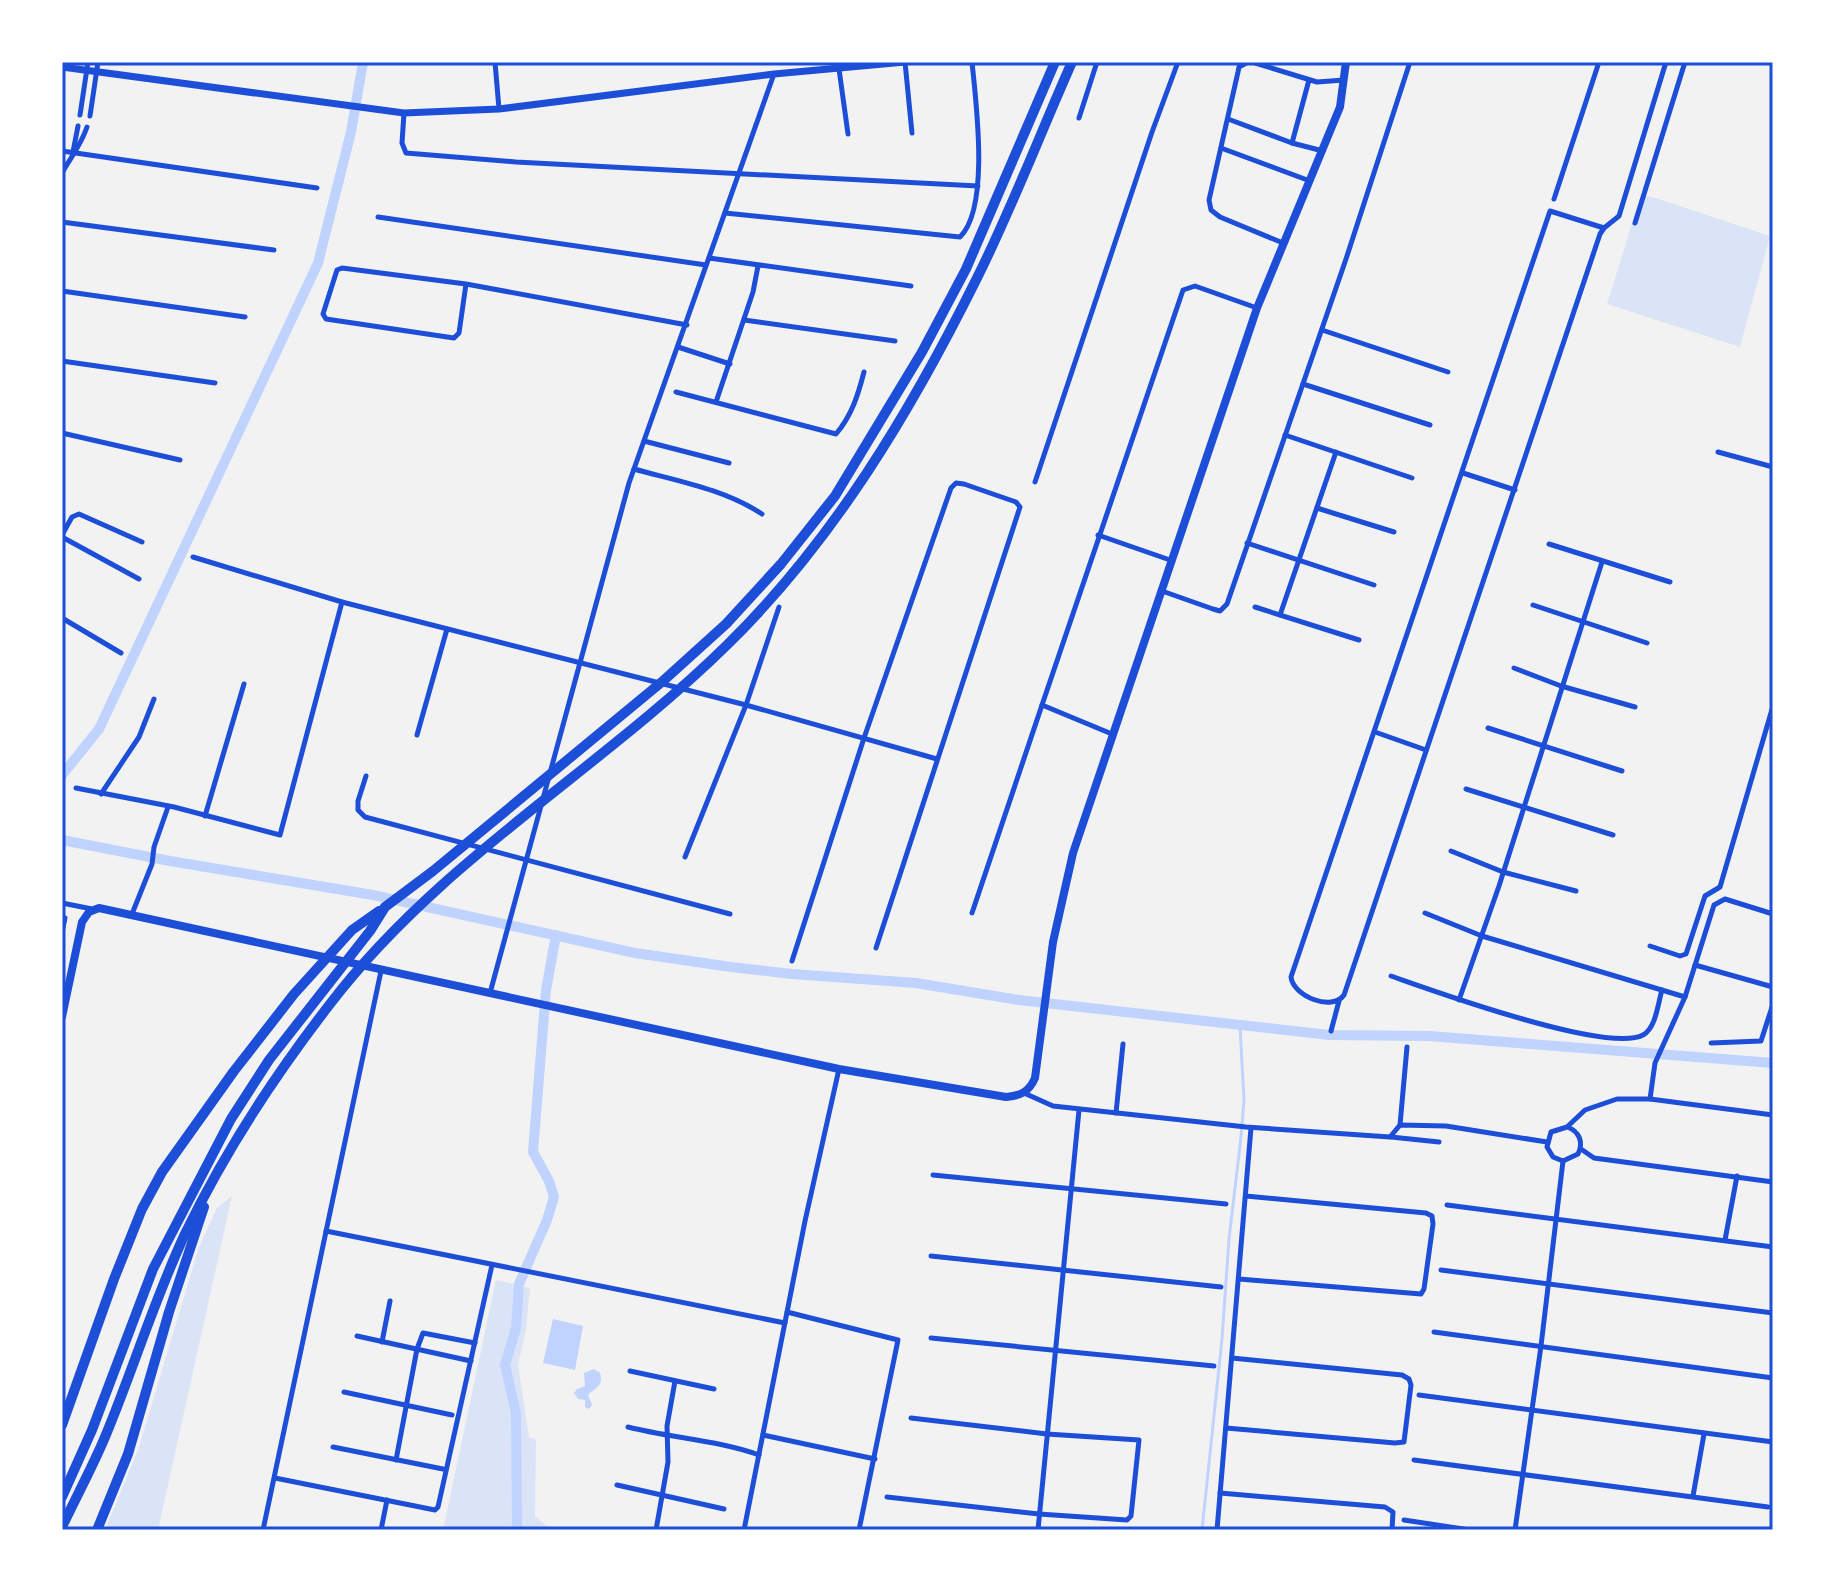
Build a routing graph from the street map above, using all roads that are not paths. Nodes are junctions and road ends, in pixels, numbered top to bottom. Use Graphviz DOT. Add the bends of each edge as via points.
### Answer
graph roads {
  1 [pos="98,62"];
  2 [pos="495,62"];
  3 [pos="905,62"];
  4 [pos="972,62"];
  5 [pos="1055,62"];
  6 [pos="1072,62"];
  7 [pos="1097,62"];
  8 [pos="1178,62"];
  9 [pos="1250,62"];
  10 [pos="1346,62"];
  11 [pos="1410,62"];
  12 [pos="1599,62"];
  13 [pos="1666,62"];
  14 [pos="1685,62"];
  15 [pos="87,66"];
  16 [pos="842,66"];
  17 [pos="62,67"];
  18 [pos="96,71"];
  19 [pos="774,74"];
  20 [pos="1309,80"];
  21 [pos="1345,80"];
  22 [pos="499,109"];
  23 [pos="404,113"];
  24 [pos="80,115"];
  25 [pos="90,116"];
  26 [pos="1079,118"];
  27 [pos="1228,119"];
  28 [pos="78,126"];
  29 [pos="87,127"];
  30 [pos="912,133"];
  31 [pos="848,134"];
  32 [pos="1292,143"];
  33 [pos="1221,148"];
  34 [pos="62,151"];
  35 [pos="1324,151"];
  36 [pos="73,153"];
  37 [pos="62,173"];
  38 [pos="739,174"];
  39 [pos="1311,181"];
  40 [pos="978,186"];
  41 [pos="317,188"];
  42 [pos="1554,199"];
  43 [pos="725,213"];
  44 [pos="378,217"];
  45 [pos="62,222"];
  46 [pos="1635,223"];
  47 [pos="1604,228"];
  48 [pos="1283,243"];
  49 [pos="274,250"];
  50 [pos="709,258"];
  51 [pos="706,265"];
  52 [pos="758,266"];
  53 [pos="466,284"];
  54 [pos="911,286"];
  55 [pos="62,291"];
  56 [pos="1257,308"];
  57 [pos="245,317"];
  58 [pos="744,320"];
  59 [pos="687,325"];
  60 [pos="1322,330"];
  61 [pos="895,341"];
  62 [pos="678,347"];
  63 [pos="62,361"];
  64 [pos="730,364"];
  65 [pos="864,372"];
  66 [pos="1448,372"];
  67 [pos="215,383"];
  68 [pos="1303,384"];
  69 [pos="676,392"];
  70 [pos="716,402"];
  71 [pos="1430,425"];
  72 [pos="62,433"];
  73 [pos="1285,435"];
  74 [pos="644,441"];
  75 [pos="1336,452"];
  76 [pos="1718,452"];
  77 [pos="180,460"];
  78 [pos="729,463"];
  79 [pos="1773,467"];
  80 [pos="634,469"];
  81 [pos="1463,473"];
  82 [pos="1412,478"];
  83 [pos="1035,482"];
  84 [pos="1515,490"];
  85 [pos="1317,508"];
  86 [pos="762,514"];
  87 [pos="1394,532"];
  88 [pos="1098,535"];
  89 [pos="62,536"];
  90 [pos="142,542"];
  91 [pos="1247,543"];
  92 [pos="1549,544"];
  93 [pos="193,557"];
  94 [pos="1170,560"];
  95 [pos="1299,561"];
  96 [pos="1602,562"];
  97 [pos="139,579"];
  98 [pos="1670,582"];
  99 [pos="1374,585"];
  100 [pos="1160,590"];
  101 [pos="342,602"];
  102 [pos="1533,605"];
  103 [pos="779,607"];
  104 [pos="1255,607"];
  105 [pos="1280,615"];
  106 [pos="62,618"];
  107 [pos="1583,624"];
  108 [pos="447,629"];
  109 [pos="1359,640"];
  110 [pos="1647,643"];
  111 [pos="121,653"];
  112 [pos="578,664"];
  113 [pos="1514,668"];
  114 [pos="244,684"];
  115 [pos="1561,686"];
  116 [pos="154,699"];
  117 [pos="746,705"];
  118 [pos="1042,705"];
  119 [pos="1773,706"];
  120 [pos="1635,707"];
  121 [pos="1488,728"];
  122 [pos="1375,732"];
  123 [pos="1112,734"];
  124 [pos="417,735"];
  125 [pos="864,738"];
  126 [pos="1541,746"];
  127 [pos="1426,750"];
  128 [pos="937,759"];
  129 [pos="1622,771"];
  130 [pos="366,776"];
  131 [pos="76,788"];
  132 [pos="1466,789"];
  133 [pos="101,794"];
  134 [pos="168,807"];
  135 [pos="1524,808"];
  136 [pos="205,816"];
  137 [pos="1613,835"];
  138 [pos="1451,851"];
  139 [pos="685,857"];
  140 [pos="526,859"];
  141 [pos="1503,872"];
  142 [pos="1576,891"];
  143 [pos="62,903"];
  144 [pos="385,907"];
  145 [pos="93,909"];
  146 [pos="972,913"];
  147 [pos="1425,913"];
  148 [pos="730,914"];
  149 [pos="1773,914"];
  150 [pos="132,915"];
  151 [pos="65,918"];
  152 [pos="62,933"];
  153 [pos="1482,936"];
  154 [pos="1650,946"];
  155 [pos="876,948"];
  156 [pos="792,961"];
  157 [pos="1695,965"];
  158 [pos="381,971"];
  159 [pos="1391,976"];
  160 [pos="1773,987"];
  161 [pos="1662,990"];
  162 [pos="490,993"];
  163 [pos="1685,997"];
  164 [pos="1340,1000"];
  165 [pos="1459,1000"];
  166 [pos="1773,1004"];
  167 [pos="62,1017"];
  168 [pos="1331,1031"];
  169 [pos="1711,1043"];
  170 [pos="1123,1044"];
  171 [pos="1407,1047"];
  172 [pos="839,1069"];
  173 [pos="1024,1093"];
  174 [pos="1650,1099"];
  175 [pos="1079,1110"];
  176 [pos="1116,1113"];
  177 [pos="1773,1115"];
  178 [pos="1400,1125"];
  179 [pos="1567,1127"];
  180 [pos="1248,1128"];
  181 [pos="1390,1137"];
  182 [pos="1439,1142"];
  183 [pos="1547,1142"];
  184 [pos="1581,1149"];
  185 [pos="1563,1161"];
  186 [pos="933,1175"];
  187 [pos="1737,1176"];
  188 [pos="1773,1182"];
  189 [pos="1071,1189"];
  190 [pos="208,1193"];
  191 [pos="1246,1196"];
  192 [pos="1226,1204"];
  193 [pos="1447,1205"];
  194 [pos="1557,1218"];
  195 [pos="326,1231"];
  196 [pos="1725,1240"];
  197 [pos="1773,1247"];
  198 [pos="931,1256"];
  199 [pos="492,1265"];
  200 [pos="1063,1270"];
  201 [pos="1441,1270"];
  202 [pos="1239,1279"];
  203 [pos="1549,1283"];
  204 [pos="1221,1287"];
  205 [pos="390,1301"];
  206 [pos="787,1312"];
  207 [pos="1773,1313"];
  208 [pos="785,1323"];
  209 [pos="1434,1332"];
  210 [pos="357,1336"];
  211 [pos="931,1338"];
  212 [pos="382,1342"];
  213 [pos="475,1343"];
  214 [pos="1541,1346"];
  215 [pos="417,1349"];
  216 [pos="1056,1351"];
  217 [pos="1232,1358"];
  218 [pos="471,1361"];
  219 [pos="1214,1366"];
  220 [pos="630,1371"];
  221 [pos="1773,1378"];
  222 [pos="675,1381"];
  223 [pos="714,1389"];
  224 [pos="344,1392"];
  225 [pos="1419,1395"];
  226 [pos="406,1405"];
  227 [pos="1532,1410"];
  228 [pos="452,1415"];
  229 [pos="911,1418"];
  230 [pos="62,1425"];
  231 [pos="628,1427"];
  232 [pos="1226,1428"];
  233 [pos="1047,1434"];
  234 [pos="1704,1434"];
  235 [pos="763,1435"];
  236 [pos="667,1437"];
  237 [pos="1773,1442"];
  238 [pos="333,1447"];
  239 [pos="759,1455"];
  240 [pos="875,1459"];
  241 [pos="396,1460"];
  242 [pos="1414,1460"];
  243 [pos="443,1469"];
  244 [pos="1522,1473"];
  245 [pos="275,1478"];
  246 [pos="617,1485"];
  247 [pos="1220,1493"];
  248 [pos="663,1495"];
  249 [pos="1693,1496"];
  250 [pos="62,1497"];
  251 [pos="887,1497"];
  252 [pos="387,1500"];
  253 [pos="1768,1507"];
  254 [pos="724,1509"];
  255 [pos="1039,1514"];
  256 [pos="1404,1520"];
  257 [pos="62,1527"];
  258 [pos="97,1530"];
  259 [pos="263,1530"];
  260 [pos="381,1530"];
  261 [pos="656,1530"];
  262 [pos="744,1530"];
  263 [pos="859,1530"];
  264 [pos="1038,1530"];
  265 [pos="1217,1530"];
  266 [pos="1392,1530"];
  267 [pos="1470,1530"];
  268 [pos="1515,1530"];
  1 -- 18 [label="street"];
  2 -- 22 [label="street"];
  3 -- 16 [label="street"];
  3 -- 30 [label="street"];
  4 -- 40 [label="street"];
  5 -- 144 [label="highway" via="966,269 835,496 726,624"];
  6 -- 190 [label="highway" via="978,277 848,504 725,647 410,915 334,999 284,1067"];
  7 -- 26 [label="street"];
  8 -- 83 [label="street"];
  9 -- 20 [label="street"];
  9 -- 27 [label="street" via="1239,67"];
  10 -- 21 [label="main road"];
  11 -- 60 [label="street"];
  12 -- 42 [label="street"];
  13 -- 47 [label="street" via="1619,216"];
  14 -- 46 [label="street"];
  15 -- 17 [label="street"];
  15 -- 18 [label="street"];
  15 -- 24 [label="street"];
  16 -- 19 [label="street"];
  16 -- 31 [label="street"];
  18 -- 23 [label="street"];
  18 -- 25 [label="street"];
  19 -- 22 [label="street"];
  19 -- 38 [label="street"];
  20 -- 21 [label="street"];
  20 -- 32 [label="street"];
  21 -- 35 [label="main road"];
  22 -- 23 [label="street"];
  23 -- 38 [label="street" via="406,153"];
  27 -- 32 [label="street"];
  27 -- 33 [label="street"];
  28 -- 36 [label="street"];
  29 -- 36 [label="street"];
  32 -- 35 [label="street"];
  33 -- 39 [label="street"];
  33 -- 48 [label="street" via="1211,210"];
  34 -- 36 [label="street"];
  35 -- 39 [label="main road"];
  36 -- 37 [label="street"];
  36 -- 41 [label="street"];
  38 -- 40 [label="street"];
  38 -- 43 [label="street"];
  39 -- 48 [label="main road"];
  40 -- 43 [label="street" via="960,237"];
  43 -- 50 [label="street"];
  44 -- 51 [label="street"];
  45 -- 49 [label="street"];
  47 -- 81 [label="street" via="1550,211"];
  47 -- 84 [label="street"];
  48 -- 56 [label="main road"];
  50 -- 51 [label="street"];
  50 -- 52 [label="street"];
  51 -- 59 [label="street"];
  52 -- 54 [label="street"];
  52 -- 58 [label="street"];
  53 -- 53 [label="street" via="454,338 326,319 323,314 339,268"];
  53 -- 59 [label="street"];
  55 -- 57 [label="street"];
  56 -- 88 [label="street" via="1195,286 1183,290"];
  56 -- 94 [label="main road"];
  58 -- 61 [label="street"];
  58 -- 64 [label="street"];
  59 -- 62 [label="street"];
  60 -- 66 [label="street"];
  60 -- 68 [label="street"];
  62 -- 64 [label="street"];
  62 -- 74 [label="street"];
  63 -- 67 [label="street"];
  64 -- 70 [label="street"];
  65 -- 70 [label="street" via="847,421 836,434"];
  68 -- 71 [label="street"];
  68 -- 73 [label="street"];
  69 -- 70 [label="street"];
  72 -- 77 [label="street"];
  73 -- 75 [label="street"];
  73 -- 91 [label="street"];
  74 -- 78 [label="street"];
  74 -- 80 [label="street"];
  75 -- 82 [label="street"];
  75 -- 85 [label="street"];
  76 -- 79 [label="street"];
  80 -- 86 [label="street" via="722,493"];
  80 -- 112 [label="street"];
  81 -- 84 [label="street"];
  81 -- 122 [label="street"];
  84 -- 127 [label="street"];
  85 -- 87 [label="street"];
  85 -- 95 [label="street"];
  88 -- 94 [label="street"];
  88 -- 118 [label="street"];
  89 -- 90 [label="street" via="79,514"];
  89 -- 97 [label="street"];
  91 -- 95 [label="street"];
  91 -- 100 [label="street" via="1220,611"];
  92 -- 96 [label="street"];
  93 -- 101 [label="street"];
  94 -- 100 [label="main road"];
  95 -- 99 [label="street"];
  95 -- 105 [label="street"];
  96 -- 98 [label="street"];
  96 -- 107 [label="street"];
  100 -- 123 [label="main road"];
  101 -- 108 [label="street"];
  101 -- 136 [label="street" via="281,834"];
  102 -- 107 [label="street"];
  103 -- 117 [label="street"];
  104 -- 105 [label="street"];
  105 -- 109 [label="street"];
  106 -- 111 [label="street"];
  107 -- 110 [label="street"];
  107 -- 115 [label="street"];
  108 -- 112 [label="street"];
  108 -- 124 [label="street"];
  112 -- 117 [label="street"];
  112 -- 140 [label="street"];
  113 -- 115 [label="street"];
  114 -- 136 [label="street"];
  115 -- 120 [label="street"];
  115 -- 126 [label="street"];
  116 -- 133 [label="street" via="139,737"];
  117 -- 125 [label="street"];
  117 -- 139 [label="street"];
  118 -- 123 [label="street"];
  118 -- 146 [label="street"];
  119 -- 154 [label="street" via="1720,887 1705,896 1686,954"];
  121 -- 126 [label="street"];
  122 -- 127 [label="street"];
  122 -- 164 [label="street" via="1291,977 1300,994 1332,1003"];
  123 -- 173 [label="main road" via="1067,876 1035,1078"];
  125 -- 128 [label="street"];
  125 -- 128 [label="street" via="951,488 964,484 1020,507"];
  125 -- 156 [label="street"];
  126 -- 129 [label="street"];
  126 -- 135 [label="street"];
  127 -- 164 [label="street"];
  128 -- 155 [label="street"];
  130 -- 140 [label="street" via="358,801 365,817"];
  131 -- 133 [label="street"];
  132 -- 135 [label="street"];
  133 -- 134 [label="street"];
  134 -- 136 [label="street"];
  134 -- 150 [label="street"];
  135 -- 137 [label="street"];
  135 -- 141 [label="street"];
  138 -- 141 [label="street"];
  140 -- 148 [label="street"];
  140 -- 162 [label="street"];
  141 -- 142 [label="street"];
  141 -- 153 [label="street"];
  143 -- 145 [label="street"];
  144 -- 230 [label="highway" via="352,930 294,994 162,1172 114,1279"];
  144 -- 250 [label="highway" via="231,1119 153,1269"];
  145 -- 150 [label="main road"];
  145 -- 167 [label="main road" via="82,922"];
  147 -- 153 [label="street"];
  149 -- 157 [label="street" via="1719,900"];
  150 -- 158 [label="main road"];
  151 -- 152 [label="street"];
  153 -- 161 [label="street"];
  153 -- 165 [label="street"];
  157 -- 160 [label="street"];
  157 -- 163 [label="street"];
  158 -- 162 [label="main road"];
  158 -- 195 [label="street"];
  159 -- 165 [label="street"];
  161 -- 163 [label="street"];
  161 -- 165 [label="street" via="1652,1026 1634,1037 1569,1030"];
  162 -- 172 [label="main road"];
  163 -- 174 [label="street" via="1655,1063"];
  164 -- 168 [label="street"];
  166 -- 169 [label="street" via="1761,1041"];
  170 -- 176 [label="street"];
  171 -- 178 [label="street"];
  172 -- 173 [label="main road" via="1006,1097"];
  172 -- 206 [label="street"];
  173 -- 175 [label="street"];
  174 -- 177 [label="street"];
  174 -- 179 [label="street" via="1617,1099 1585,1110"];
  175 -- 176 [label="street"];
  175 -- 189 [label="street"];
  176 -- 180 [label="street"];
  178 -- 181 [label="street"];
  178 -- 183 [label="street" via="1446,1126"];
  179 -- 183 [label="street" via="1556,1129"];
  179 -- 184 [label="street" via="1577,1132"];
  180 -- 181 [label="street"];
  180 -- 191 [label="street"];
  181 -- 182 [label="street"];
  183 -- 185 [label="street" via="1549,1153"];
  184 -- 185 [label="street"];
  184 -- 187 [label="street" via="1594,1158"];
  185 -- 194 [label="street"];
  186 -- 189 [label="street"];
  187 -- 188 [label="street"];
  187 -- 196 [label="street"];
  189 -- 192 [label="street"];
  189 -- 200 [label="street"];
  190 -- 257 [label="highway" via="168,1273 104,1439"];
  190 -- 258 [label="highway" via="128,1454"];
  191 -- 202 [label="street"];
  191 -- 202 [label="street" via="1426,1213 1432,1216 1429,1256 1424,1289 1415,1295"];
  193 -- 194 [label="street"];
  194 -- 196 [label="street"];
  194 -- 203 [label="street"];
  195 -- 199 [label="street"];
  195 -- 245 [label="street"];
  196 -- 197 [label="street"];
  198 -- 200 [label="street"];
  199 -- 208 [label="street"];
  199 -- 213 [label="street"];
  200 -- 204 [label="street"];
  200 -- 216 [label="street"];
  201 -- 203 [label="street"];
  202 -- 217 [label="street"];
  203 -- 207 [label="street"];
  203 -- 214 [label="street"];
  205 -- 212 [label="street"];
  206 -- 208 [label="street"];
  206 -- 240 [label="street" via="898,1340"];
  208 -- 235 [label="street"];
  209 -- 214 [label="street"];
  210 -- 212 [label="street"];
  211 -- 216 [label="street"];
  212 -- 215 [label="street"];
  213 -- 215 [label="street" via="424,1332"];
  213 -- 218 [label="street"];
  214 -- 221 [label="street"];
  214 -- 227 [label="street"];
  215 -- 218 [label="street"];
  215 -- 226 [label="street"];
  216 -- 219 [label="street"];
  216 -- 233 [label="street"];
  217 -- 232 [label="street"];
  217 -- 232 [label="street" via="1402,1375 1411,1385 1404,1442"];
  218 -- 252 [label="street" via="438,1507"];
  220 -- 222 [label="street"];
  222 -- 223 [label="street"];
  222 -- 236 [label="street"];
  224 -- 226 [label="street"];
  225 -- 227 [label="street"];
  226 -- 228 [label="street"];
  226 -- 241 [label="street"];
  227 -- 234 [label="street"];
  227 -- 244 [label="street"];
  229 -- 233 [label="street"];
  231 -- 236 [label="street"];
  232 -- 247 [label="street"];
  233 -- 255 [label="street"];
  233 -- 255 [label="street" via="1139,1440 1127,1520"];
  234 -- 237 [label="street"];
  234 -- 249 [label="street"];
  235 -- 239 [label="street"];
  235 -- 240 [label="street"];
  236 -- 239 [label="street"];
  236 -- 248 [label="street"];
  238 -- 241 [label="street"];
  239 -- 262 [label="street"];
  240 -- 263 [label="street"];
  241 -- 243 [label="street"];
  242 -- 244 [label="street"];
  244 -- 249 [label="street"];
  244 -- 268 [label="street"];
  245 -- 252 [label="street"];
  245 -- 259 [label="street"];
  246 -- 248 [label="street"];
  247 -- 265 [label="street"];
  247 -- 266 [label="street" via="1385,1507 1393,1512"];
  248 -- 254 [label="street"];
  248 -- 261 [label="street"];
  249 -- 253 [label="street"];
  251 -- 255 [label="street"];
  252 -- 260 [label="street"];
  255 -- 264 [label="street"];
  256 -- 267 [label="street"];
}
